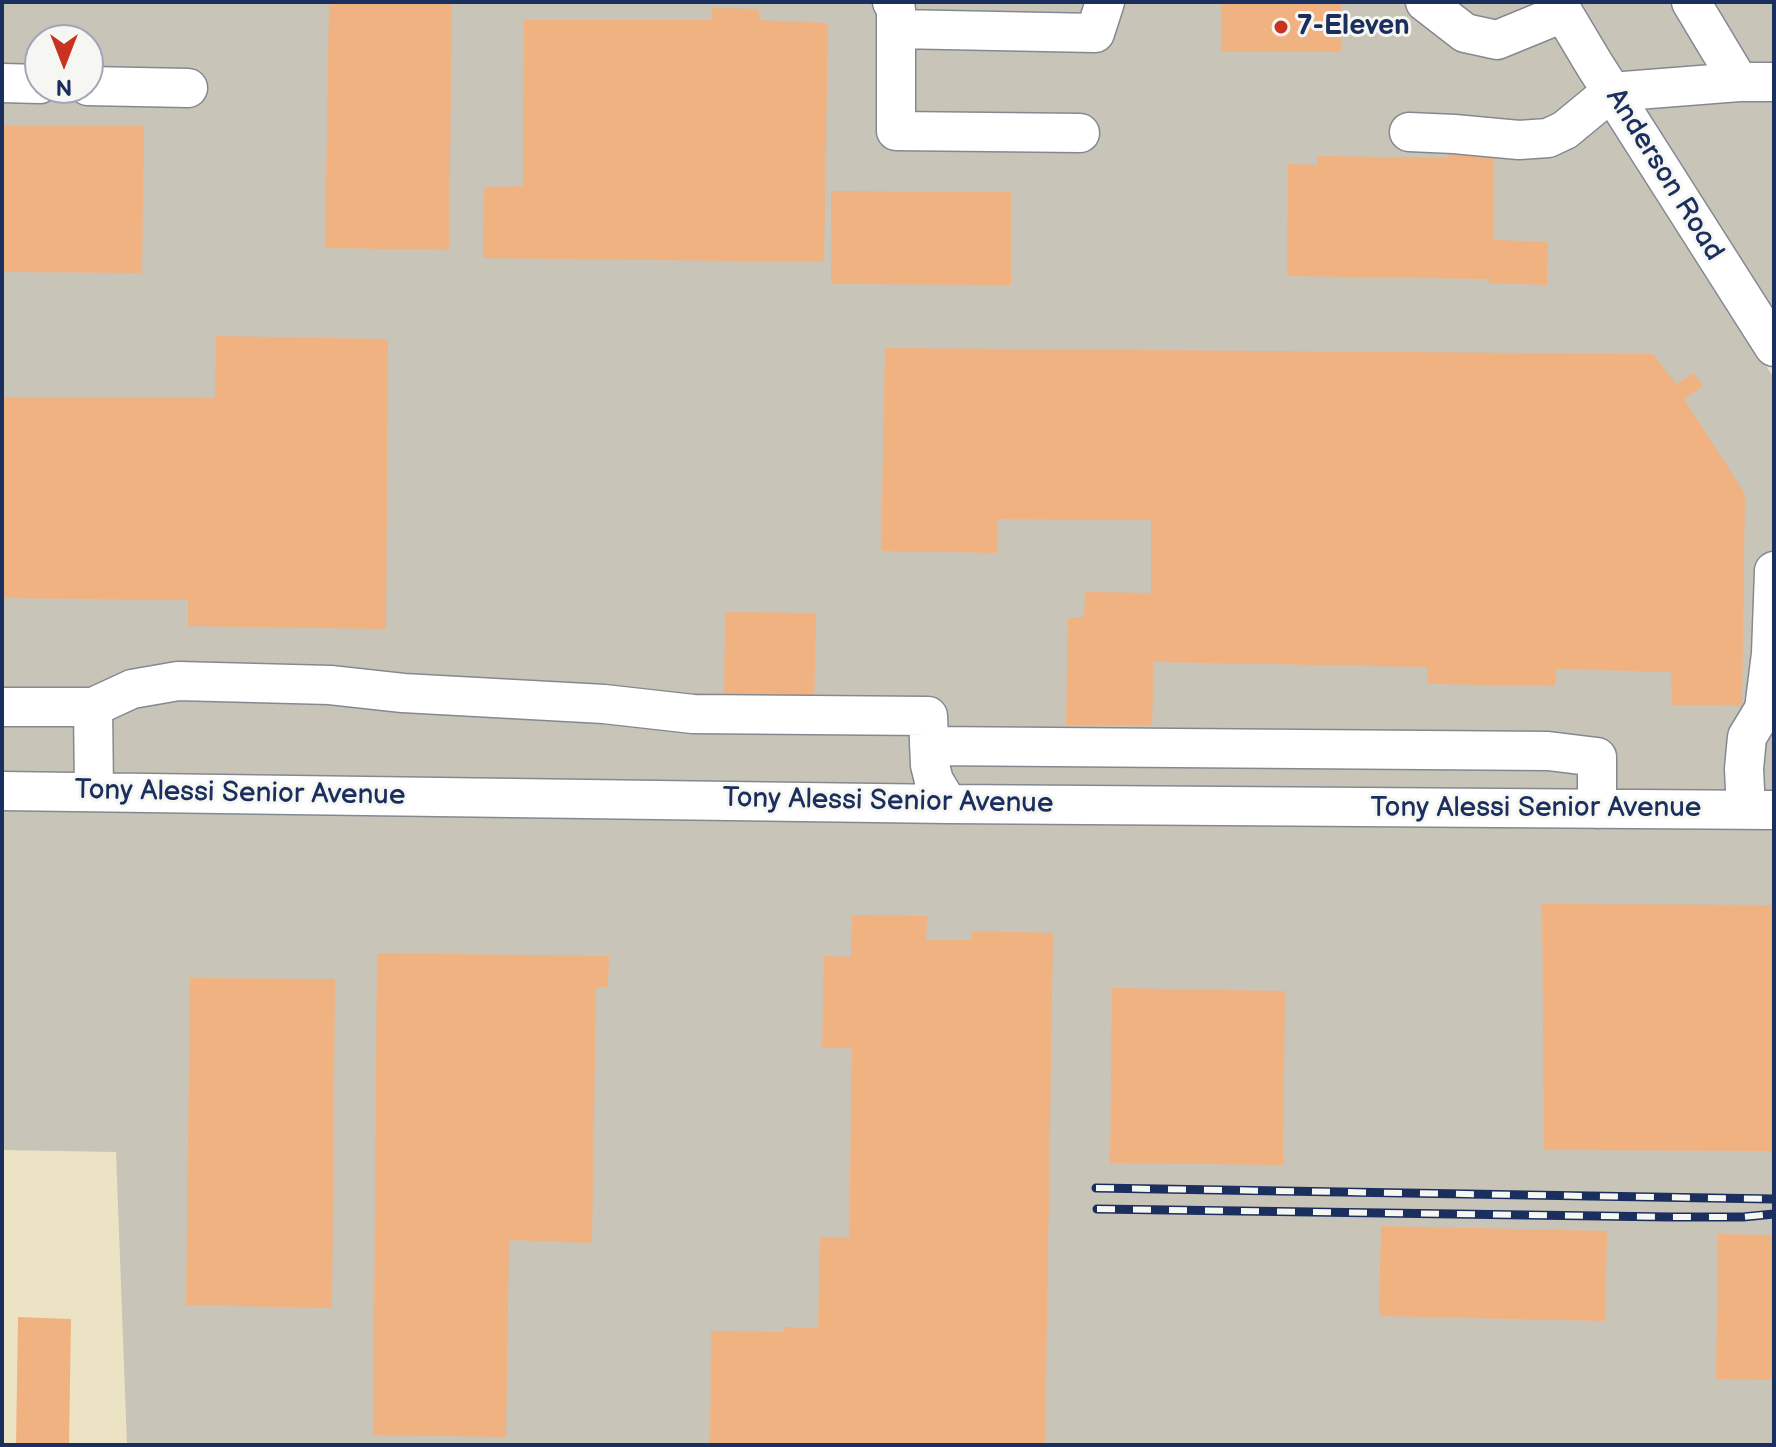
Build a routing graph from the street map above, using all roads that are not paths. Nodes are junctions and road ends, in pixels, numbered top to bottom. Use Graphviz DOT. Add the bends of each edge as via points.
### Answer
graph roads {
  1 [pos="1105,2"];
  2 [pos="1425,2"];
  3 [pos="1691,2"];
  4 [pos="1560,8"];
  5 [pos="894,16"];
  6 [pos="1757,82"];
  7 [pos="2,83"];
  8 [pos="24,84"];
  9 [pos="104,86"];
  10 [pos="188,88"];
  11 [pos="1611,92"];
  12 [pos="1409,132"];
  13 [pos="1080,133"];
  14 [pos="1774,347"];
  15 [pos="1774,571"];
  16 [pos="2,707"];
  17 [pos="93,707"];
  18 [pos="929,746"];
  19 [pos="2,791"];
  20 [pos="94,792"];
  21 [pos="948,804"];
  22 [pos="1597,809"];
  23 [pos="1760,810"];
  1 -- 5 [label="street" via="1095,33"];
  2 -- 4 [label="street" via="1465,33 1497,40"];
  3 -- 6 [label="street"];
  4 -- 11 [label="street, Anderson Road"];
  5 -- 13 [label="street" via="896,131"];
  6 -- 11 [label="street"];
  7 -- 8 [label="street"];
  9 -- 10 [label="street"];
  11 -- 12 [label="street" via="1548,138"];
  11 -- 14 [label="street, Anderson Road"];
  15 -- 23 [label="street" via="1764,709 1747,737 1744,769"];
  16 -- 17 [label="street"];
  17 -- 18 [label="street" via="132,689 178,681 330,685 693,714 928,716"];
  17 -- 20 [label="street"];
  18 -- 21 [label="street" via="934,781"];
  18 -- 22 [label="street" via="1548,751 1597,757"];
  19 -- 20 [label="street, Tony Alessi Senior Avenue"];
  20 -- 21 [label="street, Tony Alessi Senior Avenue"];
  21 -- 22 [label="street, Tony Alessi Senior Avenue"];
  22 -- 23 [label="street, Tony Alessi Senior Avenue"];
}
